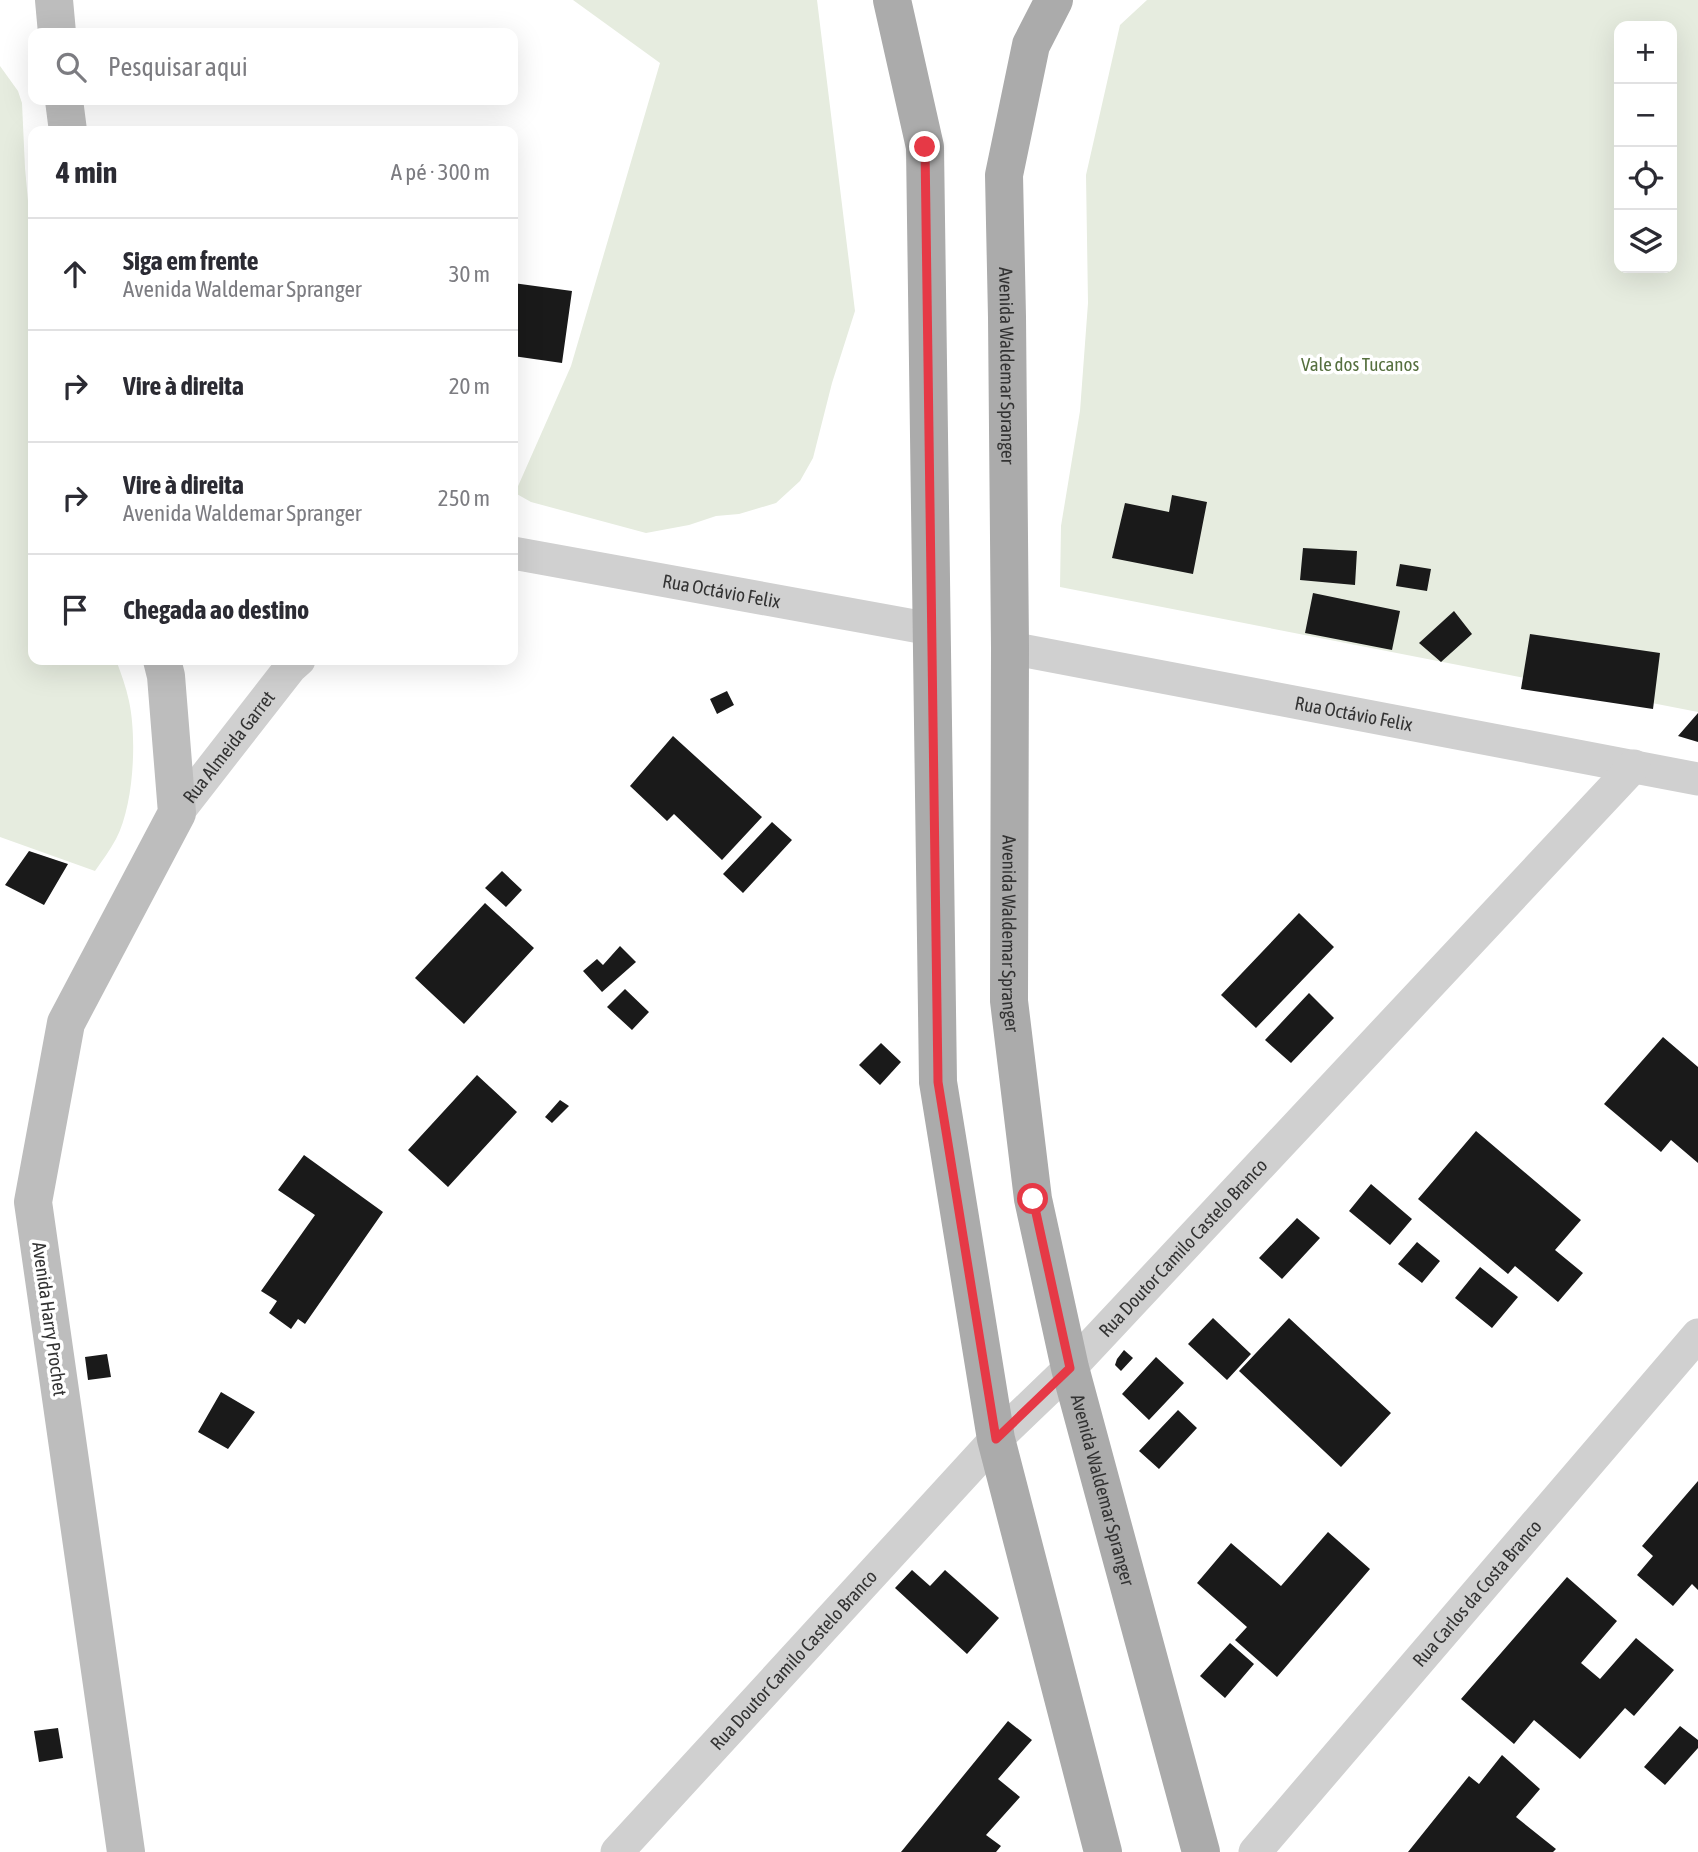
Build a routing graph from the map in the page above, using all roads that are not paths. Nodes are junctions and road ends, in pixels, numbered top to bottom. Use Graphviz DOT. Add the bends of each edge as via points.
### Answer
graph roads {
  1 [pos="54,0"];
  2 [pos="892,0"];
  3 [pos="1054,0"];
  4 [pos="57,28"];
  5 [pos="65,105"];
  6 [pos="67,126"];
  7 [pos="518,554"];
  8 [pos="931,629"];
  9 [pos="1010,648"];
  10 [pos="163,665"];
  11 [pos="293,665"];
  12 [pos="1634,766"];
  13 [pos="1698,779"];
  14 [pos="177,813"];
  15 [pos="1698,1335"];
  16 [pos="1070,1368"];
  17 [pos="996,1439"];
  18 [pos="125,1852"];
  19 [pos="617,1852"];
  20 [pos="1103,1852"];
  21 [pos="1201,1852"];
  22 [pos="1255,1852"];
  1 -- 4 [label="street"];
  2 -- 8 [label="main road" via="925,147"];
  3 -- 9 [label="main road, Avenida Waldemar Spranger" via="1031,45 1004,175"];
  5 -- 6 [label="street"];
  7 -- 8 [label="street, Rua Octávio Felix"];
  8 -- 17 [label="main road" via="938,1082"];
  9 -- 12 [label="street, Rua Octávio Felix"];
  9 -- 16 [label="main road, Avenida Waldemar Spranger" via="1009,1001 1033,1199"];
  10 -- 14 [label="street, Rua Almeida Garret"];
  11 -- 14 [label="street, Rua Almeida Garret"];
  12 -- 13 [label="street, Rua Octávio Felix"];
  12 -- 16 [label="street, Rua Doutor Camilo Castelo Branco"];
  14 -- 18 [label="street, Avenida Harry Prochet" via="66,1023 33,1202"];
  15 -- 22 [label="street, Rua Carlos da Costa Branco"];
  16 -- 17 [label="street, Rua Doutor Camilo Castelo Branco"];
  16 -- 21 [label="main road, Avenida Waldemar Spranger"];
  17 -- 19 [label="street, Rua Doutor Camilo Castelo Branco"];
  17 -- 20 [label="main road"];
}
